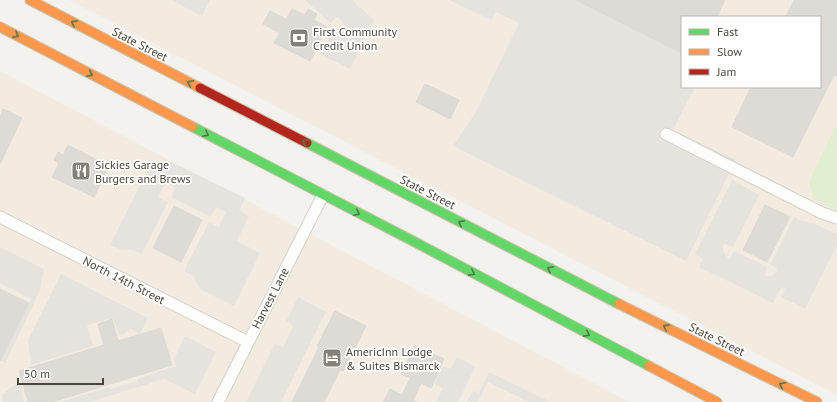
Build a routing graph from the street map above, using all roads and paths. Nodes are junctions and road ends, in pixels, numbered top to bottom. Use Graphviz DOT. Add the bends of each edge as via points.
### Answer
graph roads {
  1 [pos="30,0"];
  2 [pos="0,27"];
  3 [pos="666,134"];
  4 [pos="323,195"];
  5 [pos="0,217"];
  6 [pos="837,218"];
  7 [pos="248,342"];
  8 [pos="218,402"];
  9 [pos="717,402"];
  10 [pos="817,402"];
  10 -- 1 [label="highway, State Street, one-way" via="568,278"];
  2 -- 4 [label="highway, one-way"];
  3 -- 6 [label="street" via="822,213"];
  4 -- 7 [label="street, Harvest Lane"];
  4 -- 9 [label="highway, one-way"];
  5 -- 7 [label="street, North 14th Street"];
  7 -- 8 [label="street, Harvest Lane"];
}
